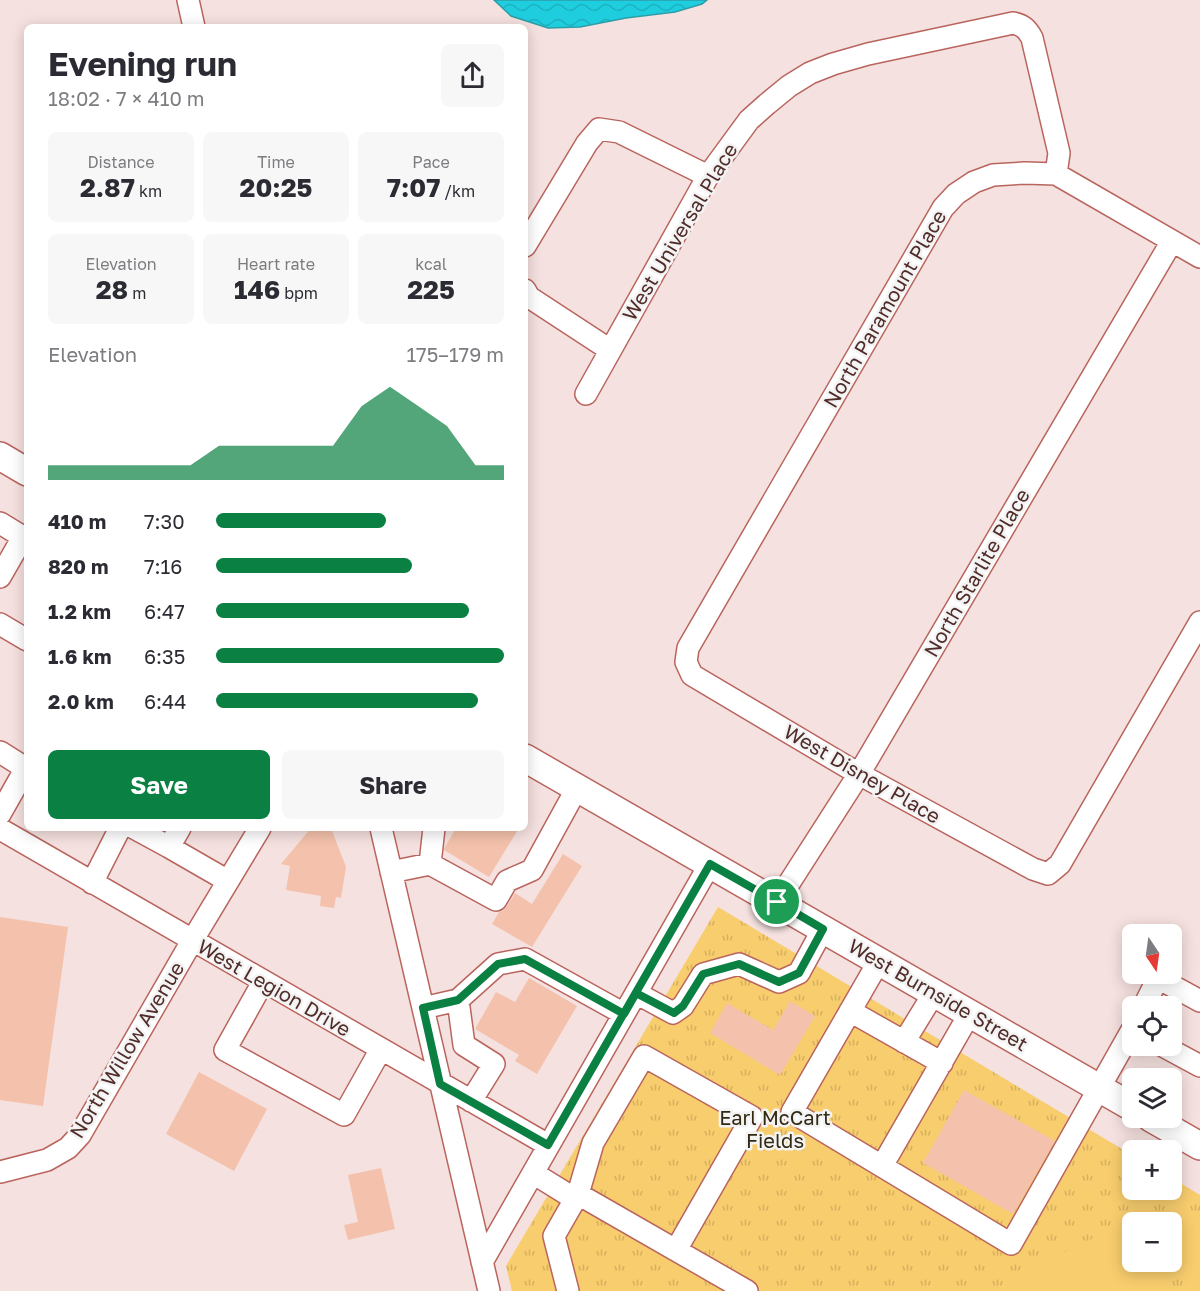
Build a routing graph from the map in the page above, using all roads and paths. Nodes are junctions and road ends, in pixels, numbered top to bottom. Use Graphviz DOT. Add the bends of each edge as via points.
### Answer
graph roads {
  1 [pos="188,0"];
  2 [pos="193,24"];
  3 [pos="1056,174"];
  4 [pos="708,176"];
  5 [pos="528,241"];
  6 [pos="1172,241"];
  7 [pos="1200,257"];
  8 [pos="528,294"];
  9 [pos="610,350"];
  10 [pos="586,394"];
  11 [pos="0,456"];
  12 [pos="24,470"];
  13 [pos="0,523"];
  14 [pos="24,535"];
  15 [pos="24,538"];
  16 [pos="0,577"];
  17 [pos="1200,622"];
  18 [pos="0,624"];
  19 [pos="24,638"];
  20 [pos="686,662"];
  21 [pos="0,752"];
  22 [pos="528,760"];
  23 [pos="24,767"];
  24 [pos="24,772"];
  25 [pos="859,774"];
  26 [pos="577,788"];
  27 [pos="0,814"];
  28 [pos="0,829"];
  29 [pos="118,831"];
  30 [pos="140,831"];
  31 [pos="178,831"];
  32 [pos="254,831"];
  33 [pos="382,831"];
  34 [pos="434,831"];
  35 [pos="169,847"];
  36 [pos="430,864"];
  37 [pos="710,864"];
  38 [pos="391,872"];
  39 [pos="228,881"];
  40 [pos="92,883"];
  41 [pos="777,902"];
  42 [pos="823,929"];
  43 [pos="192,941"];
  44 [pos="879,961"];
  45 [pos="263,982"];
  46 [pos="636,993"];
  47 [pos="934,993"];
  48 [pos="1149,996"];
  49 [pos="458,1000"];
  50 [pos="1200,1001"];
  51 [pos="423,1008"];
  52 [pos="850,1011"];
  53 [pos="970,1013"];
  54 [pos="624,1014"];
  55 [pos="904,1042"];
  56 [pos="1122,1048"];
  57 [pos="381,1049"];
  58 [pos="1182,1056"];
  59 [pos="942,1063"];
  60 [pos="1200,1066"];
  61 [pos="440,1084"];
  62 [pos="1100,1088"];
  63 [pos="471,1101"];
  64 [pos="1122,1101"];
  65 [pos="1173,1128"];
  66 [pos="1198,1139"];
  67 [pos="548,1145"];
  68 [pos="882,1166"];
  69 [pos="0,1172"];
  70 [pos="533,1173"];
  71 [pos="577,1197"];
  72 [pos="676,1250"];
  73 [pos="482,1262"];
  74 [pos="489,1291"];
  75 [pos="568,1291"];
  76 [pos="747,1291"];
  1 -- 2 [label="street"];
  3 -- 4 [label="street, West Universal Place" via="1059,153 1032,38 1021,24 1013,23 868,54 810,73 749,120"];
  3 -- 6 [label="street, North Paramount Place"];
  3 -- 20 [label="street, North Paramount Place" via="993,175 974,182 943,208 688,648"];
  4 -- 5 [label="street" via="619,132 599,129"];
  4 -- 9 [label="street, West Universal Place"];
  6 -- 7 [label="street, North Paramount Place"];
  6 -- 25 [label="street, North Starlite Place"];
  8 -- 9 [label="street"];
  9 -- 10 [label="street, West Universal Place"];
  11 -- 12 [label="main road"];
  13 -- 14 [label="street"];
  15 -- 16 [label="street"];
  17 -- 25 [label="street, West Disney Place" via="1060,864 1048,874"];
  18 -- 19 [label="street"];
  20 -- 25 [label="street, West Disney Place" via="692,675"];
  21 -- 23 [label="street"];
  22 -- 26 [label="main road, West Burnside Street"];
  24 -- 27 [label="street"];
  25 -- 41 [label="street, North Starlite Place"];
  26 -- 36 [label="street" via="532,870 507,881 496,900"];
  26 -- 37 [label="main road, West Burnside Street"];
  28 -- 40 [label="street, West Legion Drive"];
  29 -- 40 [label="street"];
  30 -- 35 [label="street"];
  31 -- 35 [label="street"];
  32 -- 39 [label="street, North Willow Avenue"];
  33 -- 38 [label="street"];
  34 -- 36 [label="street"];
  35 -- 39 [label="street"];
  36 -- 38 [label="street"];
  37 -- 41 [label="main road, West Burnside Street"];
  37 -- 46 [label="street"];
  38 -- 51 [label="street"];
  39 -- 43 [label="street, North Willow Avenue"];
  40 -- 43 [label="street, West Legion Drive"];
  41 -- 42 [label="main road, West Burnside Street"];
  42 -- 44 [label="main road, West Burnside Street"];
  42 -- 46 [label="street" via="799,973 779,982 739,964 703,974 683,1006 674,1013"];
  43 -- 45 [label="street, West Legion Drive"];
  43 -- 69 [label="street, North Willow Avenue" via="80,1135 68,1148 47,1160"];
  44 -- 47 [label="main road, West Burnside Street"];
  44 -- 52 [label="street"];
  45 -- 57 [label="street, West Legion Drive"];
  45 -- 57 [label="street" via="225,1050 344,1115"];
  46 -- 54 [label="street"];
  47 -- 53 [label="main road, West Burnside Street"];
  47 -- 55 [label="street"];
  48 -- 50 [label="street" via="1158,978"];
  49 -- 51 [label="street"];
  49 -- 54 [label="street" via="498,964 525,959"];
  49 -- 63 [label="street" via="464,1045 494,1064"];
  51 -- 61 [label="street"];
  52 -- 55 [label="street"];
  52 -- 68 [label="street" via="792,1112"];
  53 -- 59 [label="street"];
  53 -- 62 [label="main road, West Burnside Street"];
  54 -- 67 [label="street"];
  55 -- 59 [label="street"];
  56 -- 62 [label="street"];
  57 -- 61 [label="street, West Legion Drive"];
  58 -- 60 [label="street"];
  59 -- 68 [label="street"];
  61 -- 63 [label="street, West Legion Drive"];
  61 -- 73 [label="street"];
  62 -- 64 [label="main road, West Burnside Street"];
  62 -- 68 [label="street" via="1011,1244"];
  63 -- 67 [label="street, West Legion Drive"];
  65 -- 66 [label="main road"];
  67 -- 70 [label="street"];
  70 -- 71 [label="street"];
  70 -- 73 [label="street"];
  71 -- 72 [label="street"];
  71 -- 72 [label="street" via="593,1143 644,1056 752,1117"];
  71 -- 75 [label="street" via="554,1236"];
  72 -- 76 [label="street"];
  73 -- 74 [label="street"];
}
